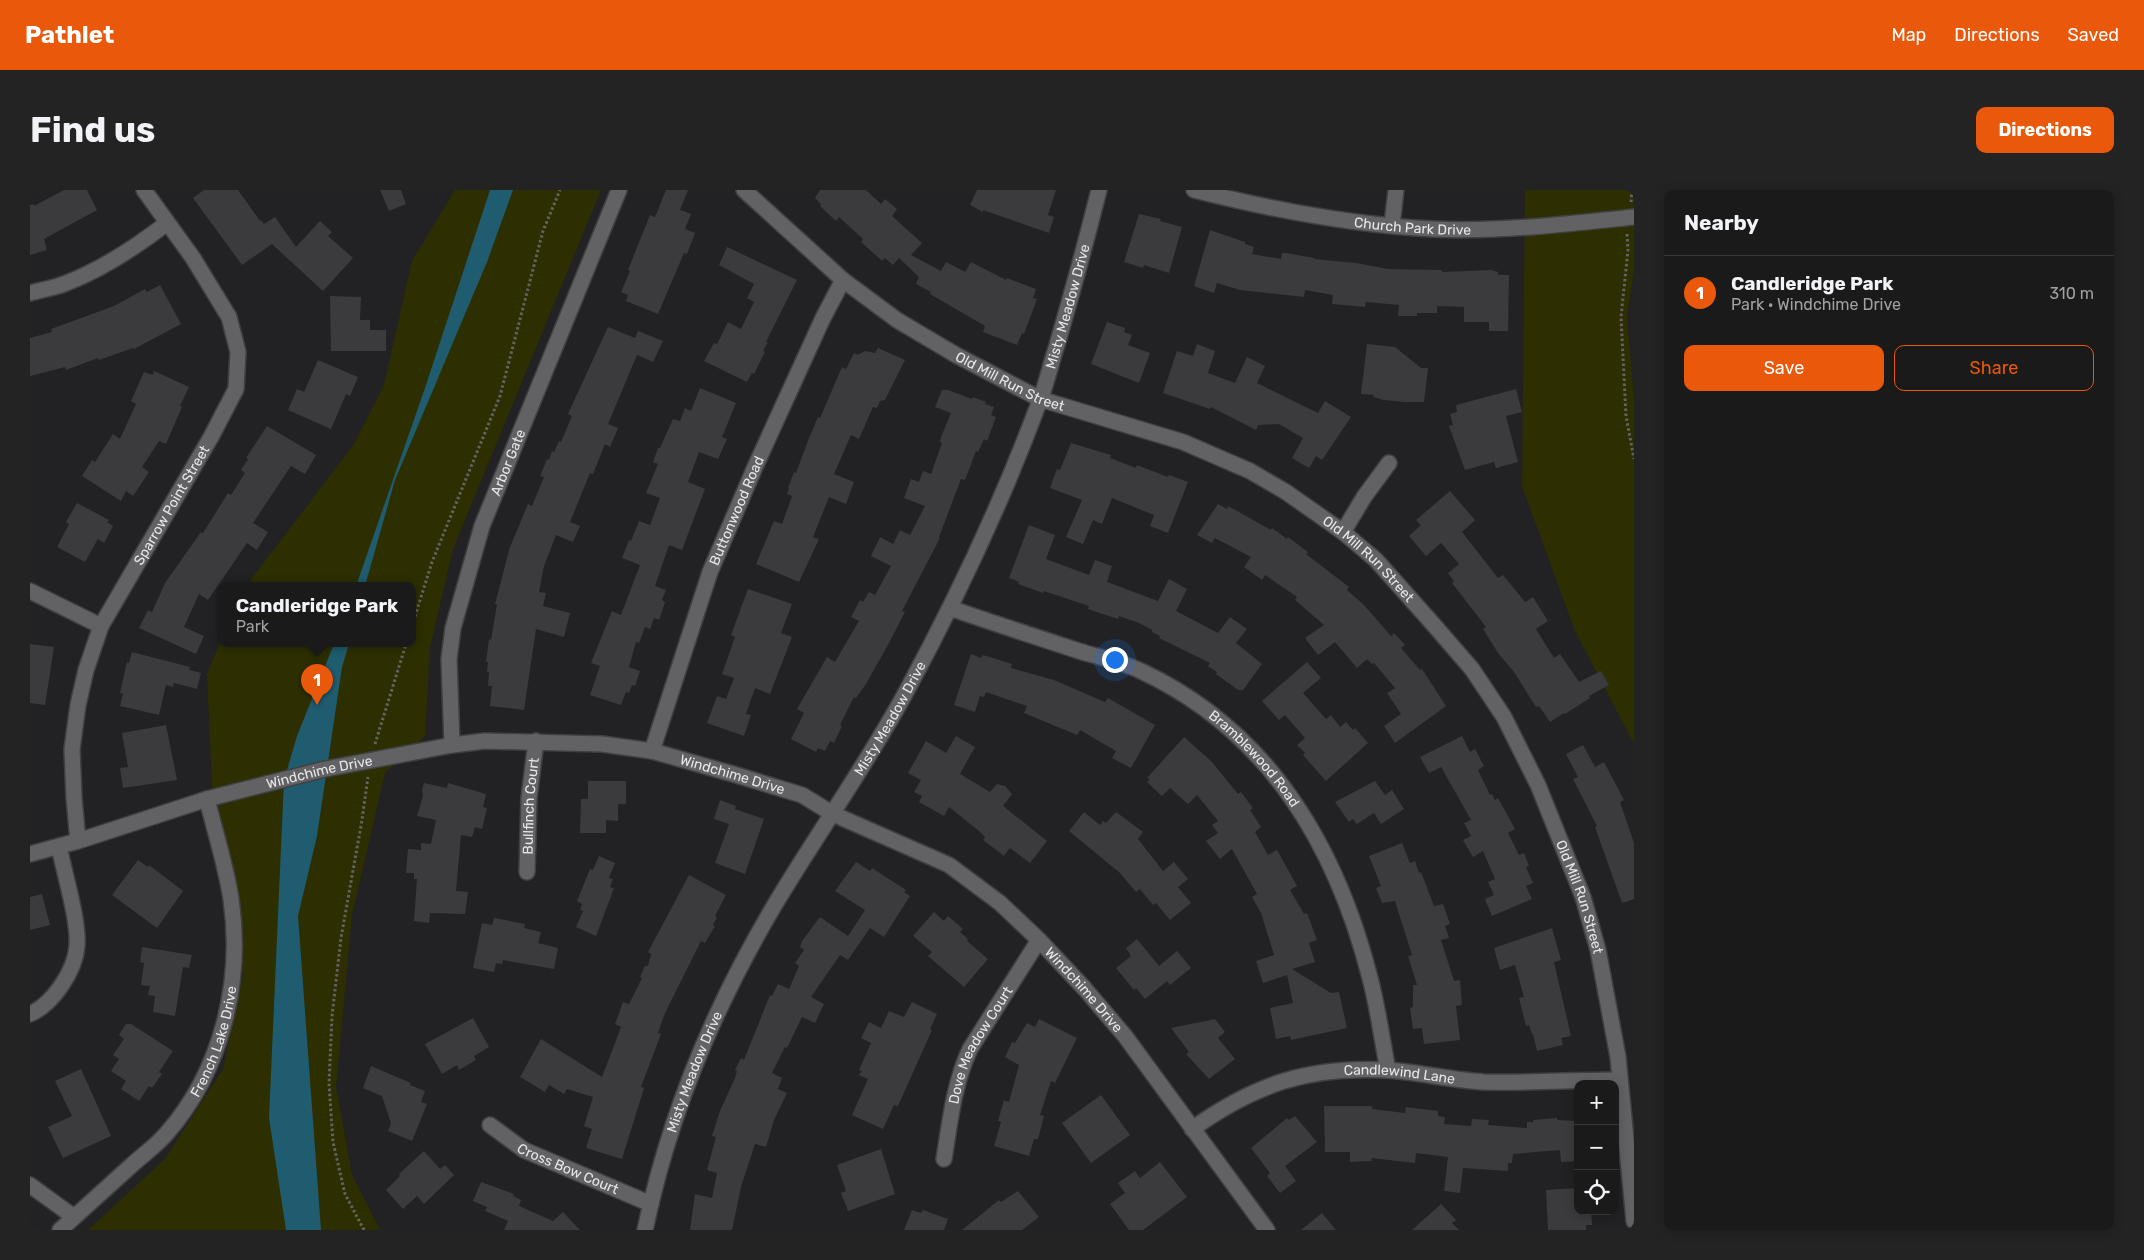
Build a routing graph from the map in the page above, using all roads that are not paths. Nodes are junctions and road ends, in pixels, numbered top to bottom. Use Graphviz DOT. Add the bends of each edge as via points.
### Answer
graph roads {
  1 [pos="144,190"];
  2 [pos="619,190"];
  3 [pos="744,190"];
  4 [pos="1099,190"];
  5 [pos="1194,190"];
  6 [pos="1396,190"];
  7 [pos="1632,218"];
  8 [pos="167,223"];
  9 [pos="1392,225"];
  10 [pos="843,280"];
  11 [pos="30,293"];
  12 [pos="1040,399"];
  13 [pos="1389,463"];
  14 [pos="1343,532"];
  15 [pos="30,592"];
  16 [pos="950,608"];
  17 [pos="101,626"];
  18 [pos="536,741"];
  19 [pos="452,745"];
  20 [pos="652,751"];
  21 [pos="207,800"];
  22 [pos="833,814"];
  23 [pos="78,841"];
  24 [pos="59,846"];
  25 [pos="30,854"];
  26 [pos="527,872"];
  27 [pos="1039,940"];
  28 [pos="30,1014"];
  29 [pos="1388,1070"];
  30 [pos="1620,1080"];
  31 [pos="490,1125"];
  32 [pos="1192,1128"];
  33 [pos="944,1159"];
  34 [pos="30,1185"];
  35 [pos="650,1204"];
  36 [pos="74,1217"];
  37 [pos="1634,1221"];
  38 [pos="1259,1228"];
  39 [pos="60,1230"];
  40 [pos="645,1230"];
  1 -- 8 [label="street, Sparrow Point Street"];
  2 -- 19 [label="street, Arbor Gate" via="482,526 453,628 449,660"];
  3 -- 10 [label="street, Old Mill Run Street"];
  4 -- 12 [label="street, Misty Meadow Drive"];
  5 -- 9 [label="street, Church Park Drive" via="1268,208"];
  6 -- 9 [label="street"];
  7 -- 9 [label="street, Church Park Drive" via="1518,228 1434,229"];
  8 -- 11 [label="street" via="102,266 64,284"];
  8 -- 17 [label="street, Sparrow Point Street" via="229,317 238,352 236,388"];
  10 -- 12 [label="street, Old Mill Run Street" via="905,325"];
  10 -- 20 [label="street, Buttonwood Road" via="818,326 710,572"];
  12 -- 14 [label="street, Old Mill Run Street" via="1183,442 1250,471"];
  12 -- 16 [label="street, Misty Meadow Drive"];
  13 -- 14 [label="street"];
  14 -- 30 [label="street, Old Mill Run Street" via="1376,560 1472,670 1513,734 1538,785 1583,897 1598,950"];
  15 -- 17 [label="street"];
  16 -- 22 [label="street, Misty Meadow Drive" via="867,761"];
  16 -- 29 [label="street, Bramblewood Road" via="1140,670 1210,712 1243,739 1274,772 1296,803 1350,910 1371,978"];
  17 -- 23 [label="street, Sparrow Point Street" via="86,670 72,749"];
  18 -- 19 [label="street, Windchime Drive"];
  18 -- 20 [label="street, Windchime Drive" via="602,744"];
  18 -- 26 [label="street, Bullfinch Court" via="529,798"];
  19 -- 21 [label="street, Windchime Drive" via="325,769"];
  20 -- 22 [label="street, Windchime Drive" via="802,795"];
  21 -- 23 [label="street, Windchime Drive"];
  21 -- 36 [label="street, French Lake Drive" via="231,898 235,942 232,986 224,1024 209,1068 190,1103 166,1134"];
  22 -- 27 [label="street, Windchime Drive" via="949,865 1000,903"];
  22 -- 35 [label="street, Misty Meadow Drive" via="774,905 708,1030 672,1127"];
  23 -- 24 [label="street, Windchime Drive"];
  24 -- 25 [label="street, Windchime Drive"];
  24 -- 28 [label="street" via="76,926 77,947 61,986 50,1000"];
  27 -- 32 [label="street, Windchime Drive" via="1125,1036"];
  27 -- 33 [label="street, Dove Meadow Court" via="970,1048 962,1066"];
  29 -- 30 [label="street, Candlewind Lane" via="1483,1082"];
  29 -- 32 [label="street, Candlewind Lane" via="1346,1069 1296,1076 1220,1108"];
  30 -- 37 [label="street, Old Mill Run Street"];
  31 -- 35 [label="street, Cross Bow Court" via="524,1150"];
  32 -- 38 [label="street, Windchime Drive"];
  34 -- 36 [label="street"];
  35 -- 40 [label="street, Misty Meadow Drive"];
  36 -- 39 [label="street, French Lake Drive"];
}
